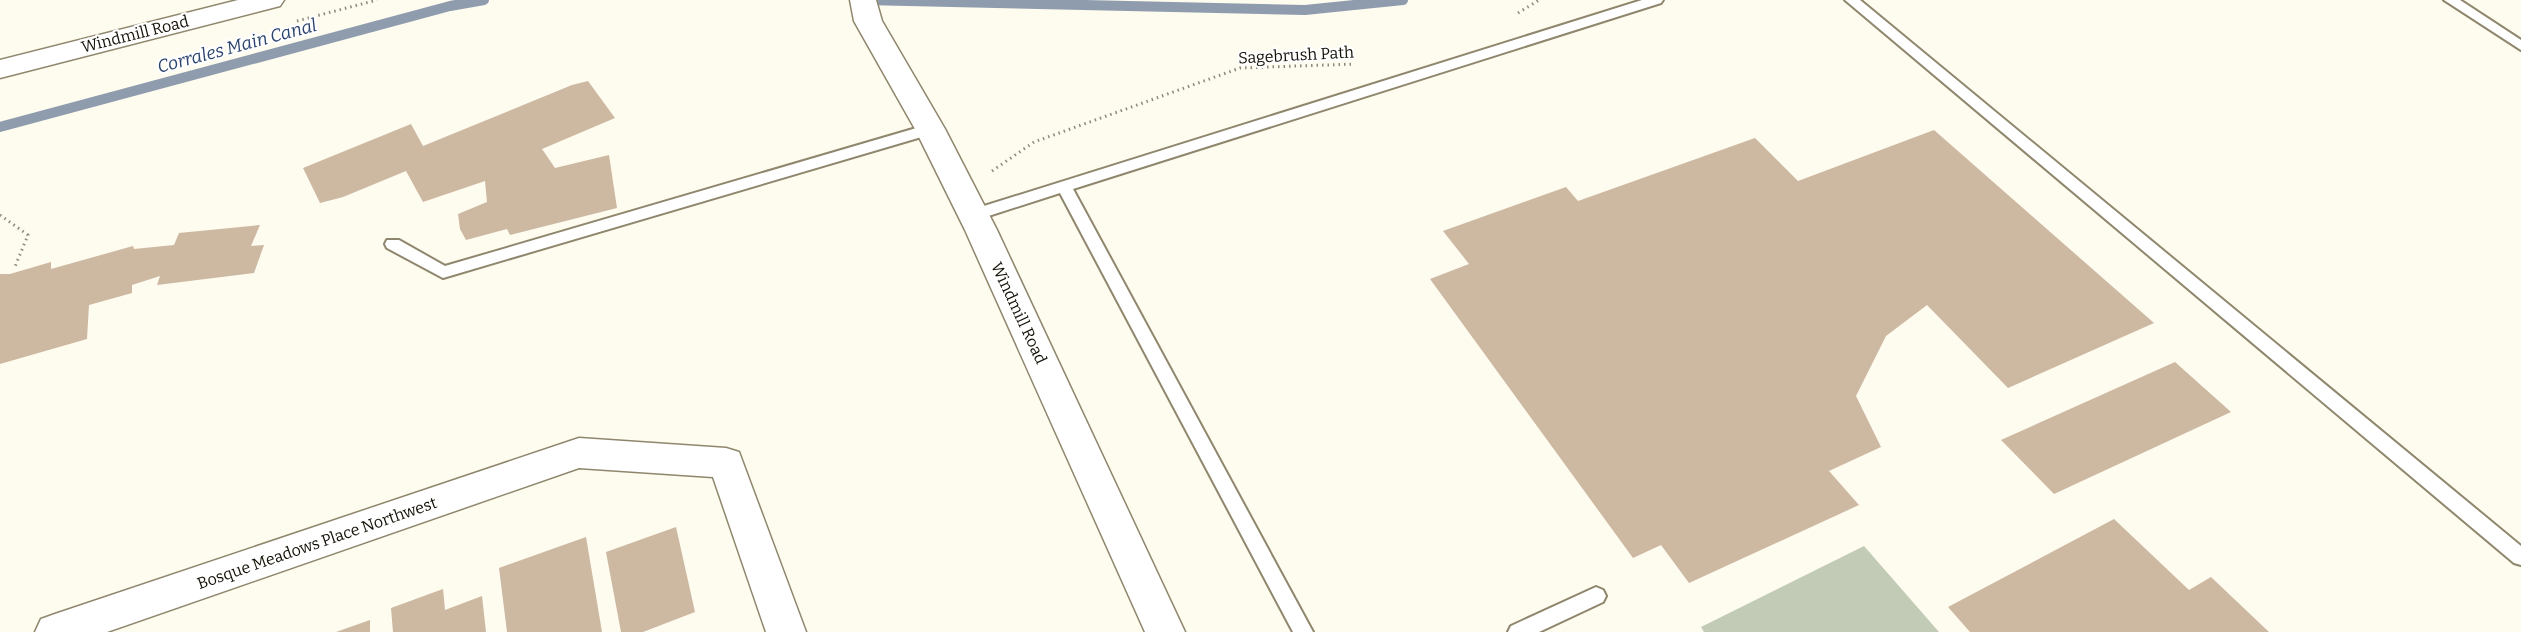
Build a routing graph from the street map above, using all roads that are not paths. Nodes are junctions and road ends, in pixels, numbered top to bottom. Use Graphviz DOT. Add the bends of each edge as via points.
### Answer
graph roads {
  1 [pos="270,0"];
  2 [pos="1656,0"];
  3 [pos="1852,0"];
  4 [pos="2451,0"];
  5 [pos="865,10"];
  6 [pos="2521,46"];
  7 [pos="0,69"];
  8 [pos="930,129"];
  9 [pos="1064,186"];
  10 [pos="966,201"];
  11 [pos="393,244"];
  12 [pos="2521,557"];
  13 [pos="1596,596"];
  14 [pos="55,632"];
  15 [pos="786,632"];
  16 [pos="1165,632"];
  17 [pos="1303,632"];
  18 [pos="1518,632"];
  1 -- 7 [label="street, Windmill Road"];
  2 -- 9 [label="lane"];
  3 -- 12 [label="lane"];
  4 -- 6 [label="lane"];
  5 -- 8 [label="street, Windmill Road"];
  8 -- 10 [label="street, Windmill Road"];
  8 -- 11 [label="lane" via="442,272"];
  9 -- 10 [label="lane"];
  9 -- 17 [label="lane"];
  10 -- 16 [label="street, Windmill Road"];
  13 -- 18 [label="lane"];
  14 -- 15 [label="street, Bosque Meadows Place Northwest" via="579,453 726,463"];
}
